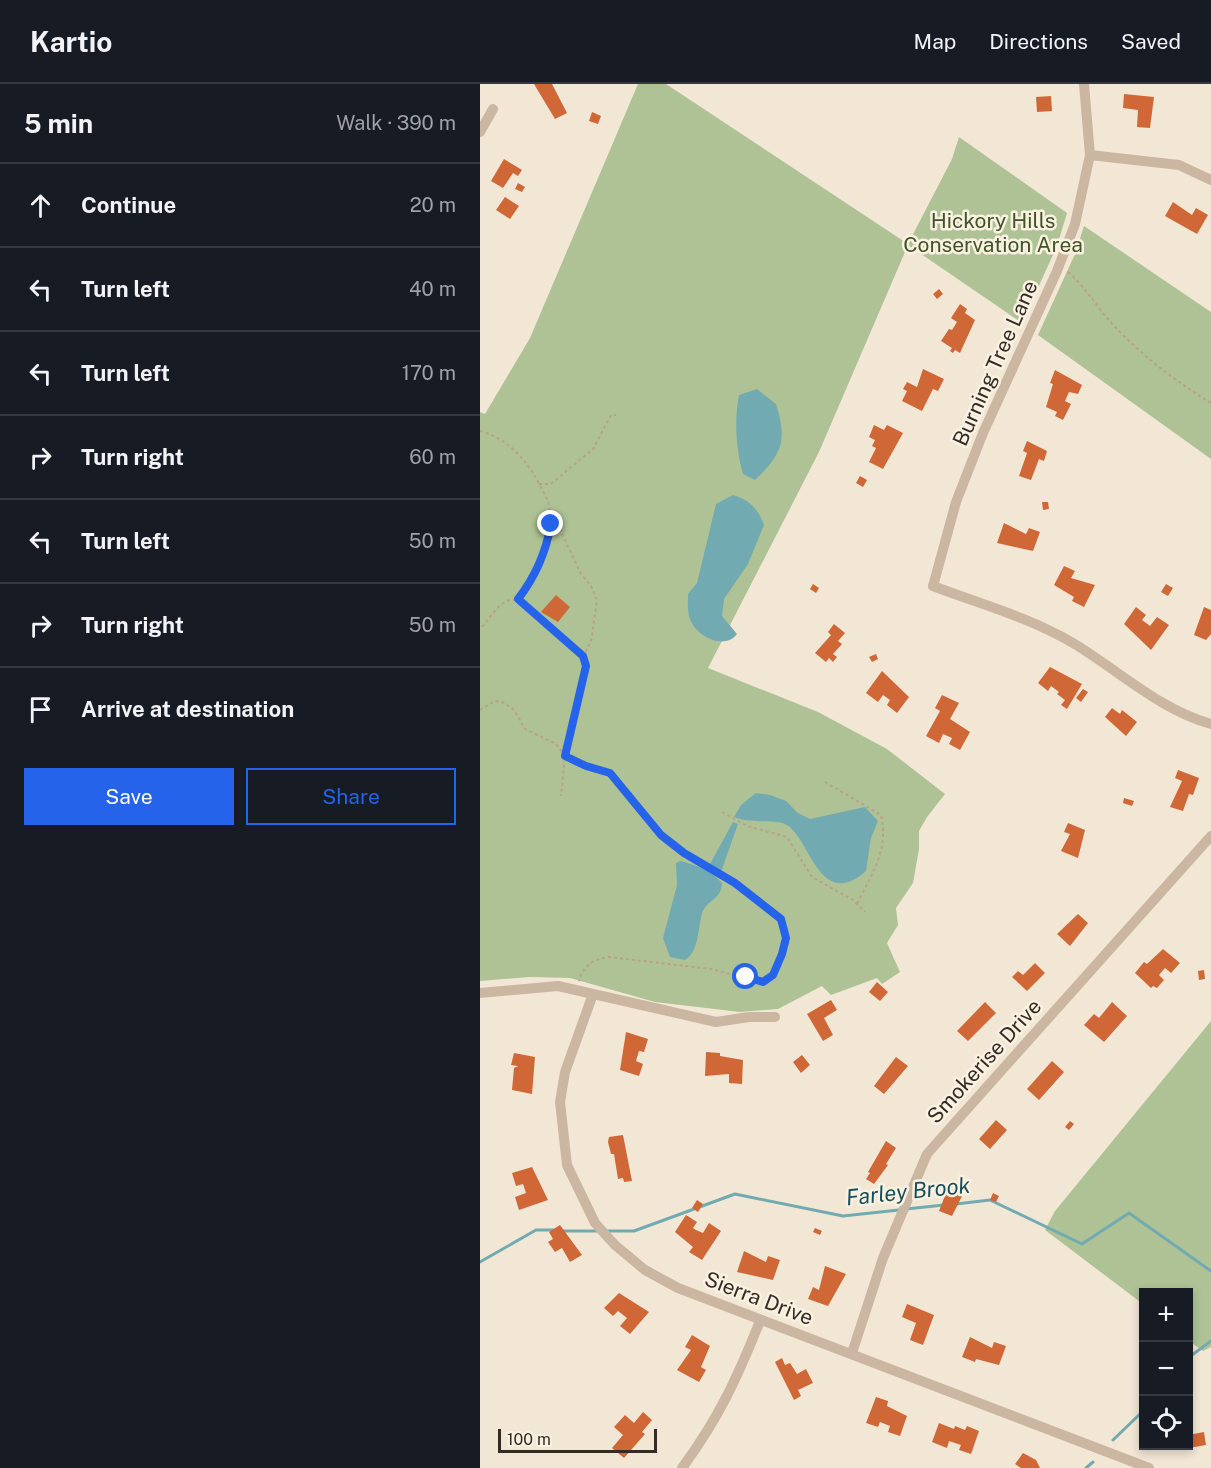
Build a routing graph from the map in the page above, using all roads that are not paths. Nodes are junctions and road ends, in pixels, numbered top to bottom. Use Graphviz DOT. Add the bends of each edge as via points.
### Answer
graph roads {
  1 [pos="1084,84"];
  2 [pos="493,109"];
  3 [pos="480,132"];
  4 [pos="1090,155"];
  5 [pos="1211,180"];
  6 [pos="1211,724"];
  7 [pos="1211,836"];
  8 [pos="480,993"];
  9 [pos="593,994"];
  10 [pos="775,1017"];
  11 [pos="760,1321"];
  12 [pos="852,1353"];
  13 [pos="682,1468"];
  14 [pos="1149,1468"];
  1 -- 4 [label="street, Burning Tree Lane"];
  2 -- 3 [label="street"];
  4 -- 5 [label="street" via="1179,165"];
  4 -- 6 [label="street, Burning Tree Lane" via="1075,224 983,433 956,502 933,586 1033,623 1155,698 1195,720"];
  7 -- 12 [label="street, Smokerise Drive" via="927,1154 883,1258"];
  8 -- 9 [label="street" via="558,986"];
  9 -- 10 [label="street" via="716,1022"];
  9 -- 11 [label="street, Sierra Drive" via="566,1072 560,1102 567,1165 581,1199 615,1245 645,1270 678,1288"];
  11 -- 12 [label="street, Sierra Drive"];
  11 -- 13 [label="street" via="731,1392"];
  12 -- 14 [label="street, Sierra Drive"];
}
